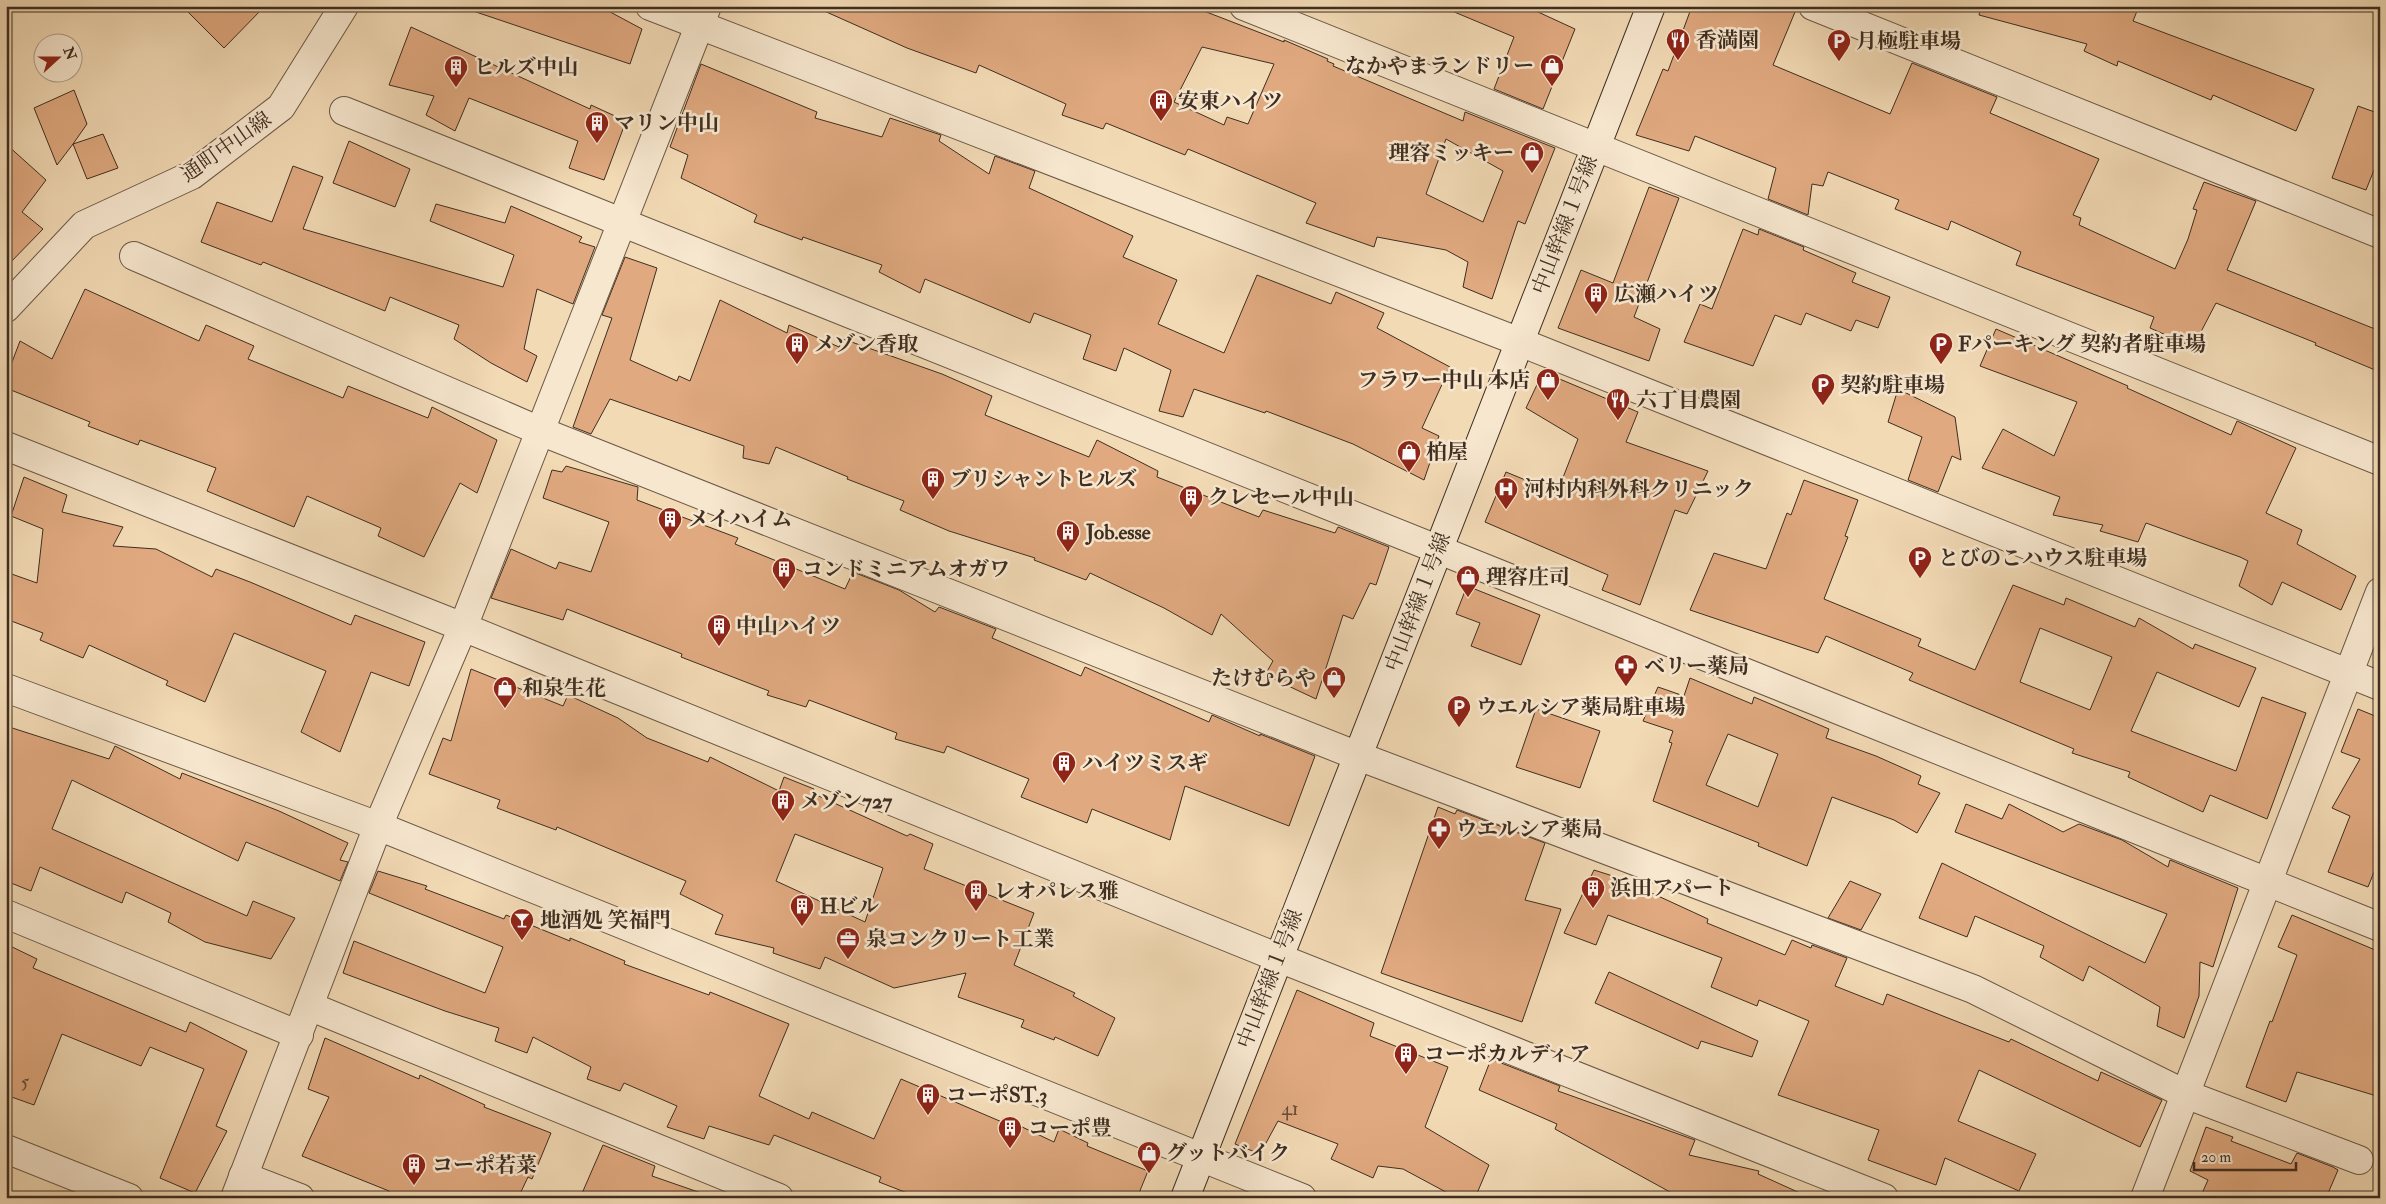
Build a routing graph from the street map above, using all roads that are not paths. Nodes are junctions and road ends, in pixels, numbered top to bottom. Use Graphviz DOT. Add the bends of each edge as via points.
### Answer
graph roads {
  1 [pos="344,6"];
  2 [pos="650,6"];
  3 [pos="1244,6"];
  4 [pos="1651,6"];
  5 [pos="1813,6"];
  6 [pos="703,16"];
  7 [pos="344,111"];
  8 [pos="1595,148"];
  9 [pos="621,224"];
  10 [pos="2380,234"];
  11 [pos="134,256"];
  12 [pos="6,308"];
  13 [pos="1520,342"];
  14 [pos="540,431"];
  15 [pos="6,446"];
  16 [pos="2380,461"];
  17 [pos="1438,549"];
  18 [pos="2380,592"];
  19 [pos="463,626"];
  20 [pos="2348,673"];
  21 [pos="2380,686"];
  22 [pos="6,688"];
  23 [pos="1358,756"];
  24 [pos="378,826"];
  25 [pos="2268,882"];
  26 [pos="6,914"];
  27 [pos="2380,927"];
  28 [pos="1279,958"];
  29 [pos="309,1006"];
  30 [pos="298,1035"];
  31 [pos="2185,1094"];
  32 [pos="6,1149"];
  33 [pos="1201,1156"];
  34 [pos="2359,1160"];
  35 [pos="239,1187"];
  36 [pos="129,1198"];
  37 [pos="300,1198"];
  38 [pos="778,1198"];
  39 [pos="1185,1198"];
  40 [pos="1302,1198"];
  41 [pos="1884,1198"];
  42 [pos="2145,1198"];
  1 -- 12 [label="street, 通町中山線" via="281,107 192,175 84,225"];
  2 -- 6 [label="street"];
  3 -- 8 [label="street"];
  4 -- 8 [label="street, 中山幹線１号線"];
  5 -- 10 [label="street"];
  6 -- 9 [label="street"];
  6 -- 13 [label="street"];
  7 -- 9 [label="street"];
  8 -- 13 [label="street, 中山幹線１号線"];
  8 -- 16 [label="street"];
  9 -- 14 [label="street"];
  9 -- 17 [label="street"];
  11 -- 14 [label="street"];
  13 -- 17 [label="street, 中山幹線１号線"];
  13 -- 20 [label="street"];
  14 -- 19 [label="street"];
  14 -- 23 [label="street"];
  15 -- 19 [label="street"];
  17 -- 23 [label="street, 中山幹線１号線"];
  17 -- 25 [label="street"];
  18 -- 20 [label="street"];
  19 -- 24 [label="street"];
  19 -- 28 [label="street"];
  20 -- 21 [label="street"];
  20 -- 25 [label="street"];
  22 -- 24 [label="street"];
  23 -- 28 [label="street, 中山幹線１号線"];
  23 -- 31 [label="street" via="1973,989"];
  24 -- 29 [label="street"];
  24 -- 33 [label="street"];
  25 -- 27 [label="street"];
  25 -- 31 [label="street"];
  26 -- 30 [label="street"];
  28 -- 33 [label="street, 中山幹線１号線"];
  28 -- 41 [label="street"];
  29 -- 30 [label="street"];
  29 -- 38 [label="street"];
  30 -- 35 [label="street"];
  31 -- 34 [label="street"];
  31 -- 42 [label="street"];
  32 -- 36 [label="street"];
  33 -- 39 [label="street, 中山幹線１号線"];
  33 -- 40 [label="street"];
  35 -- 37 [label="street"];
}
